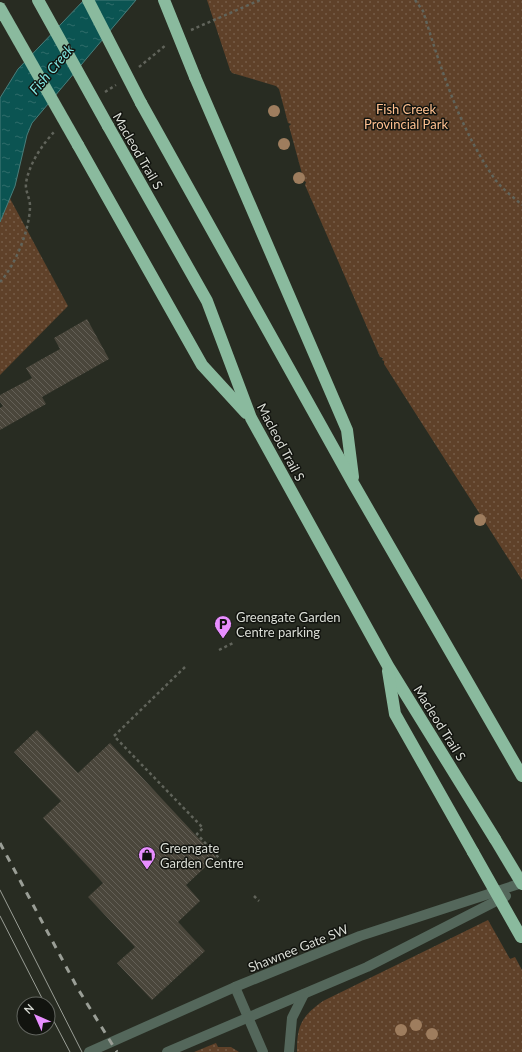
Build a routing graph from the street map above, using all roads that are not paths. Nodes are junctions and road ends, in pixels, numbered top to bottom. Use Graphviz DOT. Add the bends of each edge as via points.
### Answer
graph roads {
  1 [pos="38,0"];
  2 [pos="88,0"];
  3 [pos="164,0"];
  4 [pos="0,8"];
  5 [pos="251,418"];
  6 [pos="353,482"];
  7 [pos="388,666"];
  8 [pos="522,776"];
  9 [pos="522,884"];
  10 [pos="522,888"];
  11 [pos="521,939"];
  12 [pos="235,987"];
  13 [pos="304,994"];
  14 [pos="247,1018"];
  15 [pos="89,1052"];
  16 [pos="167,1052"];
  17 [pos="263,1052"];
  18 [pos="289,1052"];
  1 -- 5 [label="highway, Macleod Trail S, bridge" via="208,301"];
  2 -- 6 [label="highway, Macleod Trail S, bridge" via="140,103"];
  3 -- 6 [label="highway, bridge" via="347,430"];
  4 -- 5 [label="highway, bridge" via="202,365"];
  5 -- 7 [label="highway, Macleod Trail S"];
  6 -- 8 [label="highway, Macleod Trail S"];
  7 -- 9 [label="highway, Macleod Trail S, bridge"];
  7 -- 11 [label="highway, bridge" via="395,714"];
  9 -- 12 [label="street, Shawnee Gate SW" via="360,936"];
  10 -- 13 [label="street" via="368,967"];
  12 -- 14 [label="street"];
  12 -- 15 [label="street, Shawnee Gate SW"];
  13 -- 14 [label="street"];
  13 -- 18 [label="street" via="292,1018"];
  14 -- 16 [label="street"];
  14 -- 17 [label="street"];
}
